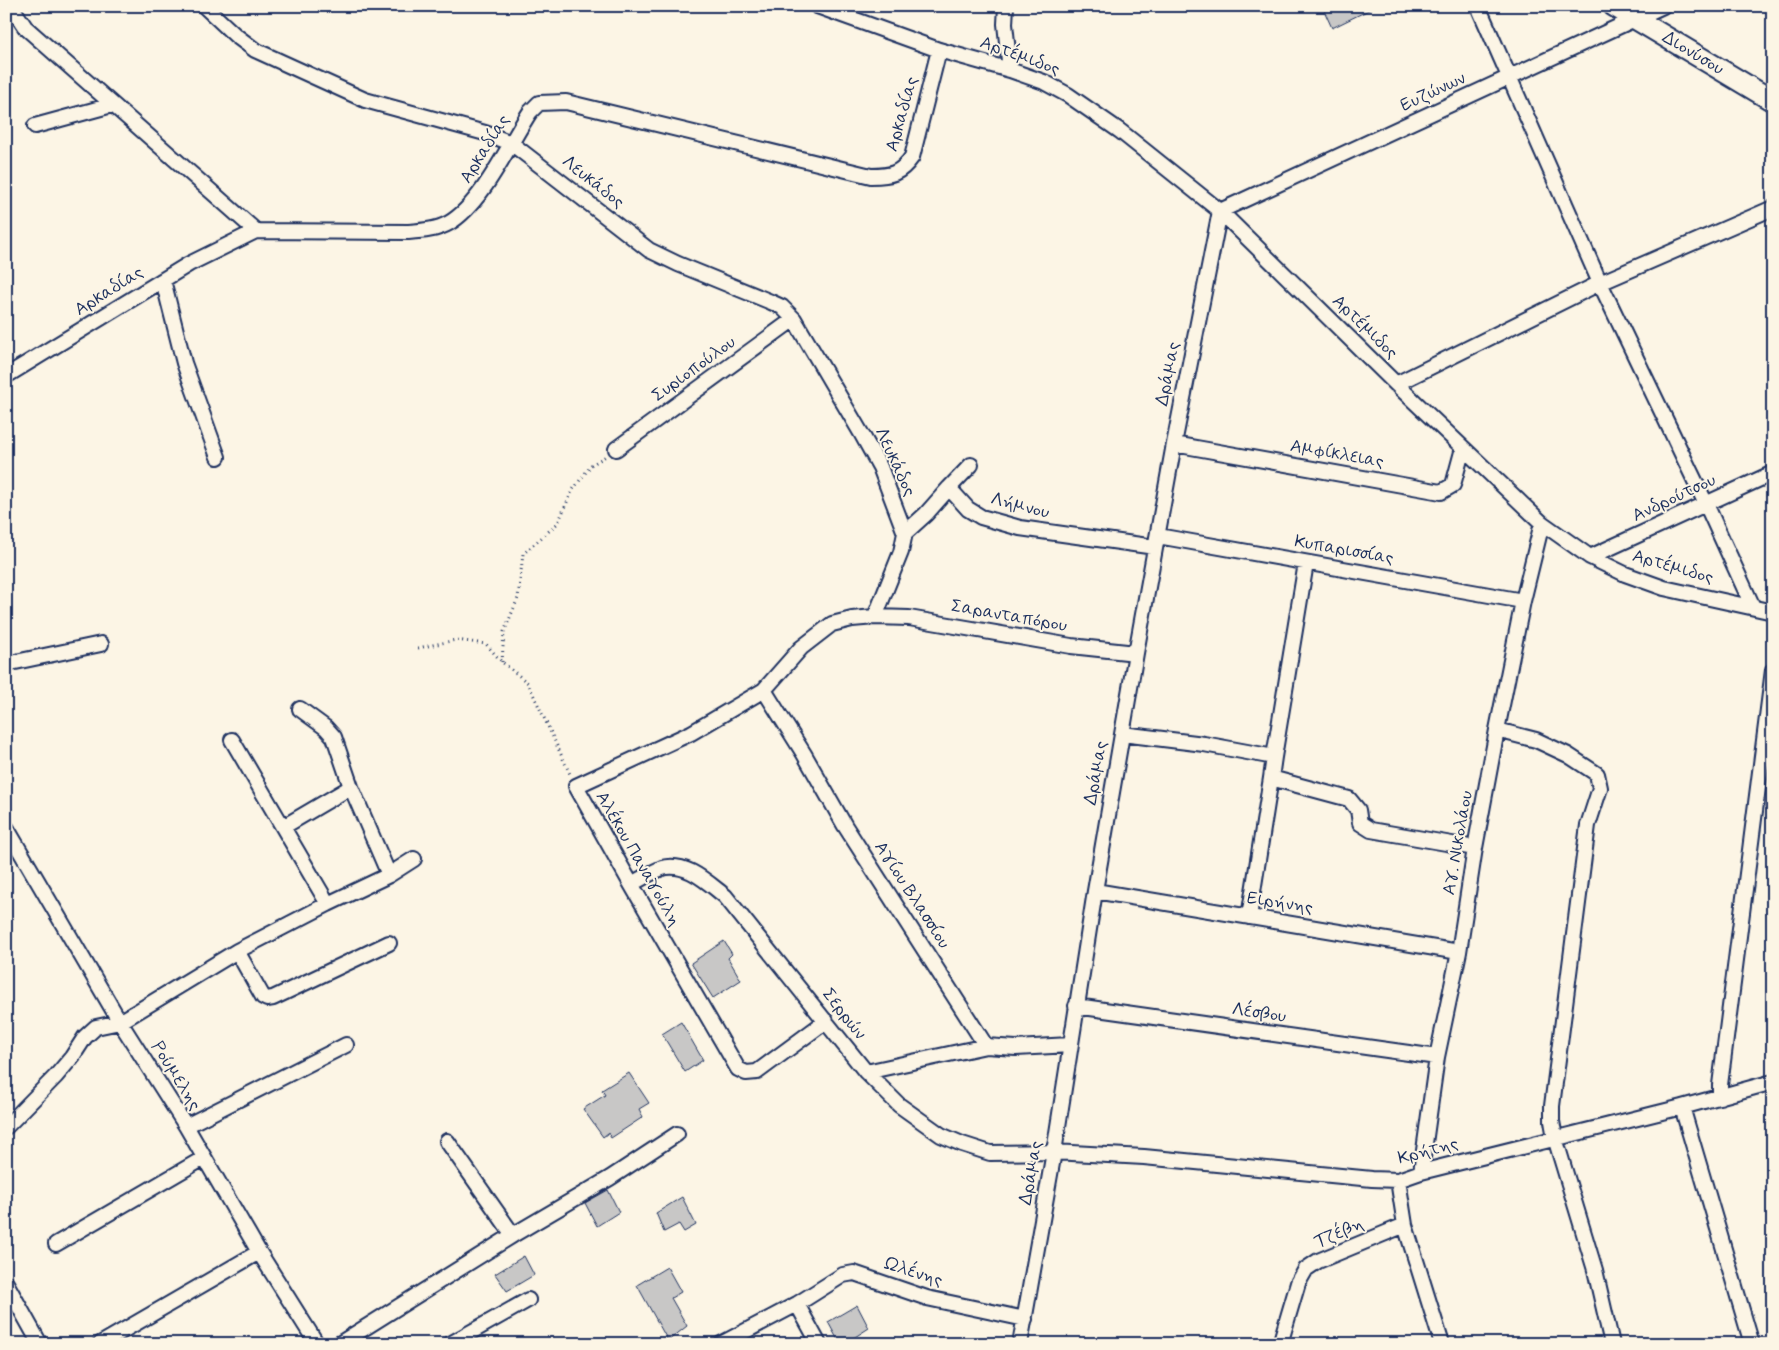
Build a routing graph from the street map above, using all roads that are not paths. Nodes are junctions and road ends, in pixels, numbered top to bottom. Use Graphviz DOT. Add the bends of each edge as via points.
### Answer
graph roads {
  1 [pos="11,6"];
  2 [pos="204,6"];
  3 [pos="817,6"];
  4 [pos="1006,6"];
  5 [pos="1478,6"];
  6 [pos="1614,6"];
  7 [pos="1663,6"];
  8 [pos="1636,18"];
  9 [pos="939,50"];
  10 [pos="1010,70"];
  11 [pos="1509,77"];
  12 [pos="1773,101"];
  13 [pos="112,106"];
  14 [pos="35,126"];
  15 [pos="511,143"];
  16 [pos="1773,208"];
  17 [pos="1220,211"];
  18 [pos="256,231"];
  19 [pos="163,280"];
  20 [pos="1600,283"];
  21 [pos="794,319"];
  22 [pos="6,376"];
  23 [pos="1396,384"];
  24 [pos="1174,444"];
  25 [pos="1463,448"];
  26 [pos="616,450"];
  27 [pos="218,458"];
  28 [pos="971,465"];
  29 [pos="1773,473"];
  30 [pos="949,488"];
  31 [pos="1706,504"];
  32 [pos="1542,523"];
  33 [pos="905,533"];
  34 [pos="1157,541"];
  35 [pos="1590,557"];
  36 [pos="1306,563"];
  37 [pos="1523,601"];
  38 [pos="1752,607"];
  39 [pos="1773,612"];
  40 [pos="875,617"];
  41 [pos="100,644"];
  42 [pos="1136,653"];
  43 [pos="6,664"];
  44 [pos="1773,670"];
  45 [pos="764,690"];
  46 [pos="300,709"];
  47 [pos="1497,730"];
  48 [pos="1122,734"];
  49 [pos="232,740"];
  50 [pos="1274,757"];
  51 [pos="1271,778"];
  52 [pos="351,787"];
  53 [pos="6,827"];
  54 [pos="283,827"];
  55 [pos="1475,848"];
  56 [pos="414,859"];
  57 [pos="389,875"];
  58 [pos="631,884"];
  59 [pos="1095,891"];
  60 [pos="328,904"];
  61 [pos="1249,917"];
  62 [pos="390,943"];
  63 [pos="237,951"];
  64 [pos="1459,952"];
  65 [pos="1076,1006"];
  66 [pos="826,1021"];
  67 [pos="120,1022"];
  68 [pos="346,1045"];
  69 [pos="1070,1045"];
  70 [pos="986,1046"];
  71 [pos="1437,1057"];
  72 [pos="866,1072"];
  73 [pos="1773,1082"];
  74 [pos="1720,1096"];
  75 [pos="1682,1107"];
  76 [pos="186,1126"];
  77 [pos="6,1127"];
  78 [pos="677,1134"];
  79 [pos="1555,1138"];
  80 [pos="447,1141"];
  81 [pos="1054,1152"];
  82 [pos="204,1158"];
  83 [pos="1420,1172"];
  84 [pos="1398,1180"];
  85 [pos="1405,1225"];
  86 [pos="514,1235"];
  87 [pos="56,1244"];
  88 [pos="259,1252"];
  89 [pos="6,1283"];
  90 [pos="528,1300"];
  91 [pos="797,1304"];
  92 [pos="1025,1319"];
  93 [pos="40,1344"];
  94 [pos="100,1344"];
  95 [pos="317,1344"];
  96 [pos="339,1344"];
  97 [pos="450,1344"];
  98 [pos="721,1344"];
  99 [pos="819,1344"];
  100 [pos="1020,1344"];
  101 [pos="1280,1344"];
  102 [pos="1442,1344"];
  103 [pos="1612,1344"];
  104 [pos="1752,1344"];
  1 -- 13 [label="street" via="25,28"];
  2 -- 15 [label="street" via="234,36 255,50 357,96"];
  3 -- 9 [label="street, Αρτέμιδος"];
  4 -- 10 [label="street"];
  5 -- 11 [label="street"];
  6 -- 8 [label="main road, Διονύσου"];
  7 -- 8 [label="street, Ευζώνων"];
  8 -- 11 [label="street, Ευζώνων"];
  8 -- 12 [label="main road, Διονύσου"];
  9 -- 10 [label="street, Αρτέμιδος"];
  9 -- 15 [label="street, Αρκαδίας" via="912,157 896,173 885,176 871,176 566,102 539,103"];
  10 -- 17 [label="street, Αρτέμιδος" via="1068,95 1120,131"];
  11 -- 17 [label="street, Ευζώνων"];
  11 -- 20 [label="street"];
  13 -- 14 [label="street"];
  13 -- 18 [label="street" via="192,172"];
  15 -- 18 [label="street, Αρκαδίας" via="465,211 448,224 432,230"];
  15 -- 21 [label="street, Λευκάδος" via="649,250 782,307"];
  16 -- 20 [label="street"];
  17 -- 23 [label="street, Αρτέμιδος"];
  17 -- 24 [label="street, Δράμας"];
  18 -- 19 [label="street, Αρκαδίας" via="208,253"];
  19 -- 22 [label="street, Αρκαδίας"];
  19 -- 27 [label="street" via="184,362"];
  20 -- 23 [label="street"];
  20 -- 31 [label="street"];
  21 -- 26 [label="street, Συριοπούλου"];
  21 -- 33 [label="street, Λευκάδος" via="880,467"];
  23 -- 25 [label="street, Αρτέμιδος"];
  24 -- 25 [label="street, Αμφίκλειας" via="1441,492 1454,485"];
  24 -- 34 [label="street, Δράμας"];
  25 -- 32 [label="street, Αρτέμιδος"];
  28 -- 30 [label="street"];
  29 -- 31 [label="street, Ανδρούτσου"];
  30 -- 33 [label="street"];
  30 -- 34 [label="street, Λήμνου" via="968,509 981,517 1020,528"];
  31 -- 35 [label="street, Ανδρούτσου"];
  31 -- 38 [label="street"];
  32 -- 35 [label="street, Αρτέμιδος"];
  32 -- 37 [label="street, Αγ. Νικολάου"];
  33 -- 40 [label="street" via="901,552"];
  34 -- 36 [label="street, Κυπαρισσίας"];
  34 -- 42 [label="street, Δράμας"];
  35 -- 38 [label="street, Αρτέμιδος" via="1664,588"];
  36 -- 37 [label="street, Κυπαρισσίας"];
  36 -- 50 [label="street"];
  37 -- 47 [label="street, Αγ. Νικολάου"];
  38 -- 39 [label="street, Αρτέμιδος"];
  40 -- 42 [label="street, Σαρανταπόρου" via="909,618 1071,646"];
  40 -- 45 [label="street" via="832,624 801,648"];
  41 -- 43 [label="street"];
  42 -- 48 [label="street, Δράμας"];
  44 -- 74 [label="street"];
  45 -- 58 [label="street, Αλέκου Παναγούλη" via="691,733 576,786"];
  45 -- 70 [label="street, Αγίου Βλασσίου" via="845,826"];
  46 -- 52 [label="street" via="334,737"];
  47 -- 55 [label="street, Αγ. Νικολάου"];
  47 -- 79 [label="street" via="1536,740 1568,755 1597,774 1600,788 1588,825 1554,1086 1552,1121"];
  48 -- 50 [label="street"];
  48 -- 59 [label="street, Δράμας"];
  49 -- 54 [label="street"];
  50 -- 51 [label="street"];
  51 -- 55 [label="street" via="1349,799 1358,810 1360,823 1371,830"];
  51 -- 61 [label="street"];
  52 -- 54 [label="street"];
  52 -- 57 [label="street"];
  53 -- 67 [label="street, Ρούμελης"];
  54 -- 60 [label="street"];
  55 -- 64 [label="street, Αγ. Νικολάου"];
  56 -- 57 [label="street"];
  57 -- 60 [label="street"];
  58 -- 66 [label="street, Σερρών" via="664,868 681,868 700,876 725,896"];
  58 -- 66 [label="street, Αλέκου Παναγούλη" via="738,1069 746,1073 757,1072"];
  59 -- 61 [label="street, Ειρήνης"];
  59 -- 65 [label="street, Δράμας"];
  60 -- 63 [label="street"];
  61 -- 64 [label="street, Ειρήνης"];
  62 -- 63 [label="street" via="267,999"];
  63 -- 67 [label="street"];
  64 -- 71 [label="street, Αγ. Νικολάου"];
  65 -- 69 [label="street, Δράμας"];
  65 -- 71 [label="street, Λέσβου"];
  66 -- 72 [label="street, Σερρών"];
  67 -- 76 [label="street, Ρούμελης"];
  67 -- 77 [label="street" via="96,1027 85,1037 56,1076"];
  68 -- 76 [label="street"];
  69 -- 70 [label="street"];
  69 -- 81 [label="street, Δράμας"];
  70 -- 72 [label="street"];
  71 -- 83 [label="street, Αγ. Νικολάου"];
  72 -- 81 [label="street, Σερρών" via="899,1105 941,1135 962,1144 990,1153"];
  73 -- 74 [label="street, Κρήτης"];
  74 -- 75 [label="street, Κρήτης"];
  75 -- 79 [label="street, Κρήτης"];
  75 -- 104 [label="street"];
  76 -- 82 [label="street, Ρούμελης"];
  78 -- 86 [label="street"];
  79 -- 83 [label="street, Κρήτης"];
  79 -- 103 [label="street" via="1595,1270"];
  80 -- 86 [label="street"];
  81 -- 84 [label="street, Κρήτης"];
  81 -- 92 [label="street, Δράμας"];
  82 -- 87 [label="street"];
  82 -- 88 [label="street, Ρούμελης"];
  83 -- 84 [label="street, Κρήτης"];
  84 -- 85 [label="street"];
  85 -- 101 [label="street, Τζέβη" via="1318,1260 1306,1269 1298,1282"];
  85 -- 102 [label="street"];
  86 -- 96 [label="street"];
  88 -- 94 [label="street"];
  88 -- 95 [label="street, Ρούμελης"];
  89 -- 93 [label="street"];
  90 -- 97 [label="street"];
  91 -- 92 [label="street, Ωλένης" via="843,1274 854,1273 927,1298"];
  91 -- 98 [label="street, Ωλένης"];
  91 -- 99 [label="street"];
  92 -- 100 [label="street, Δράμας"];
}
